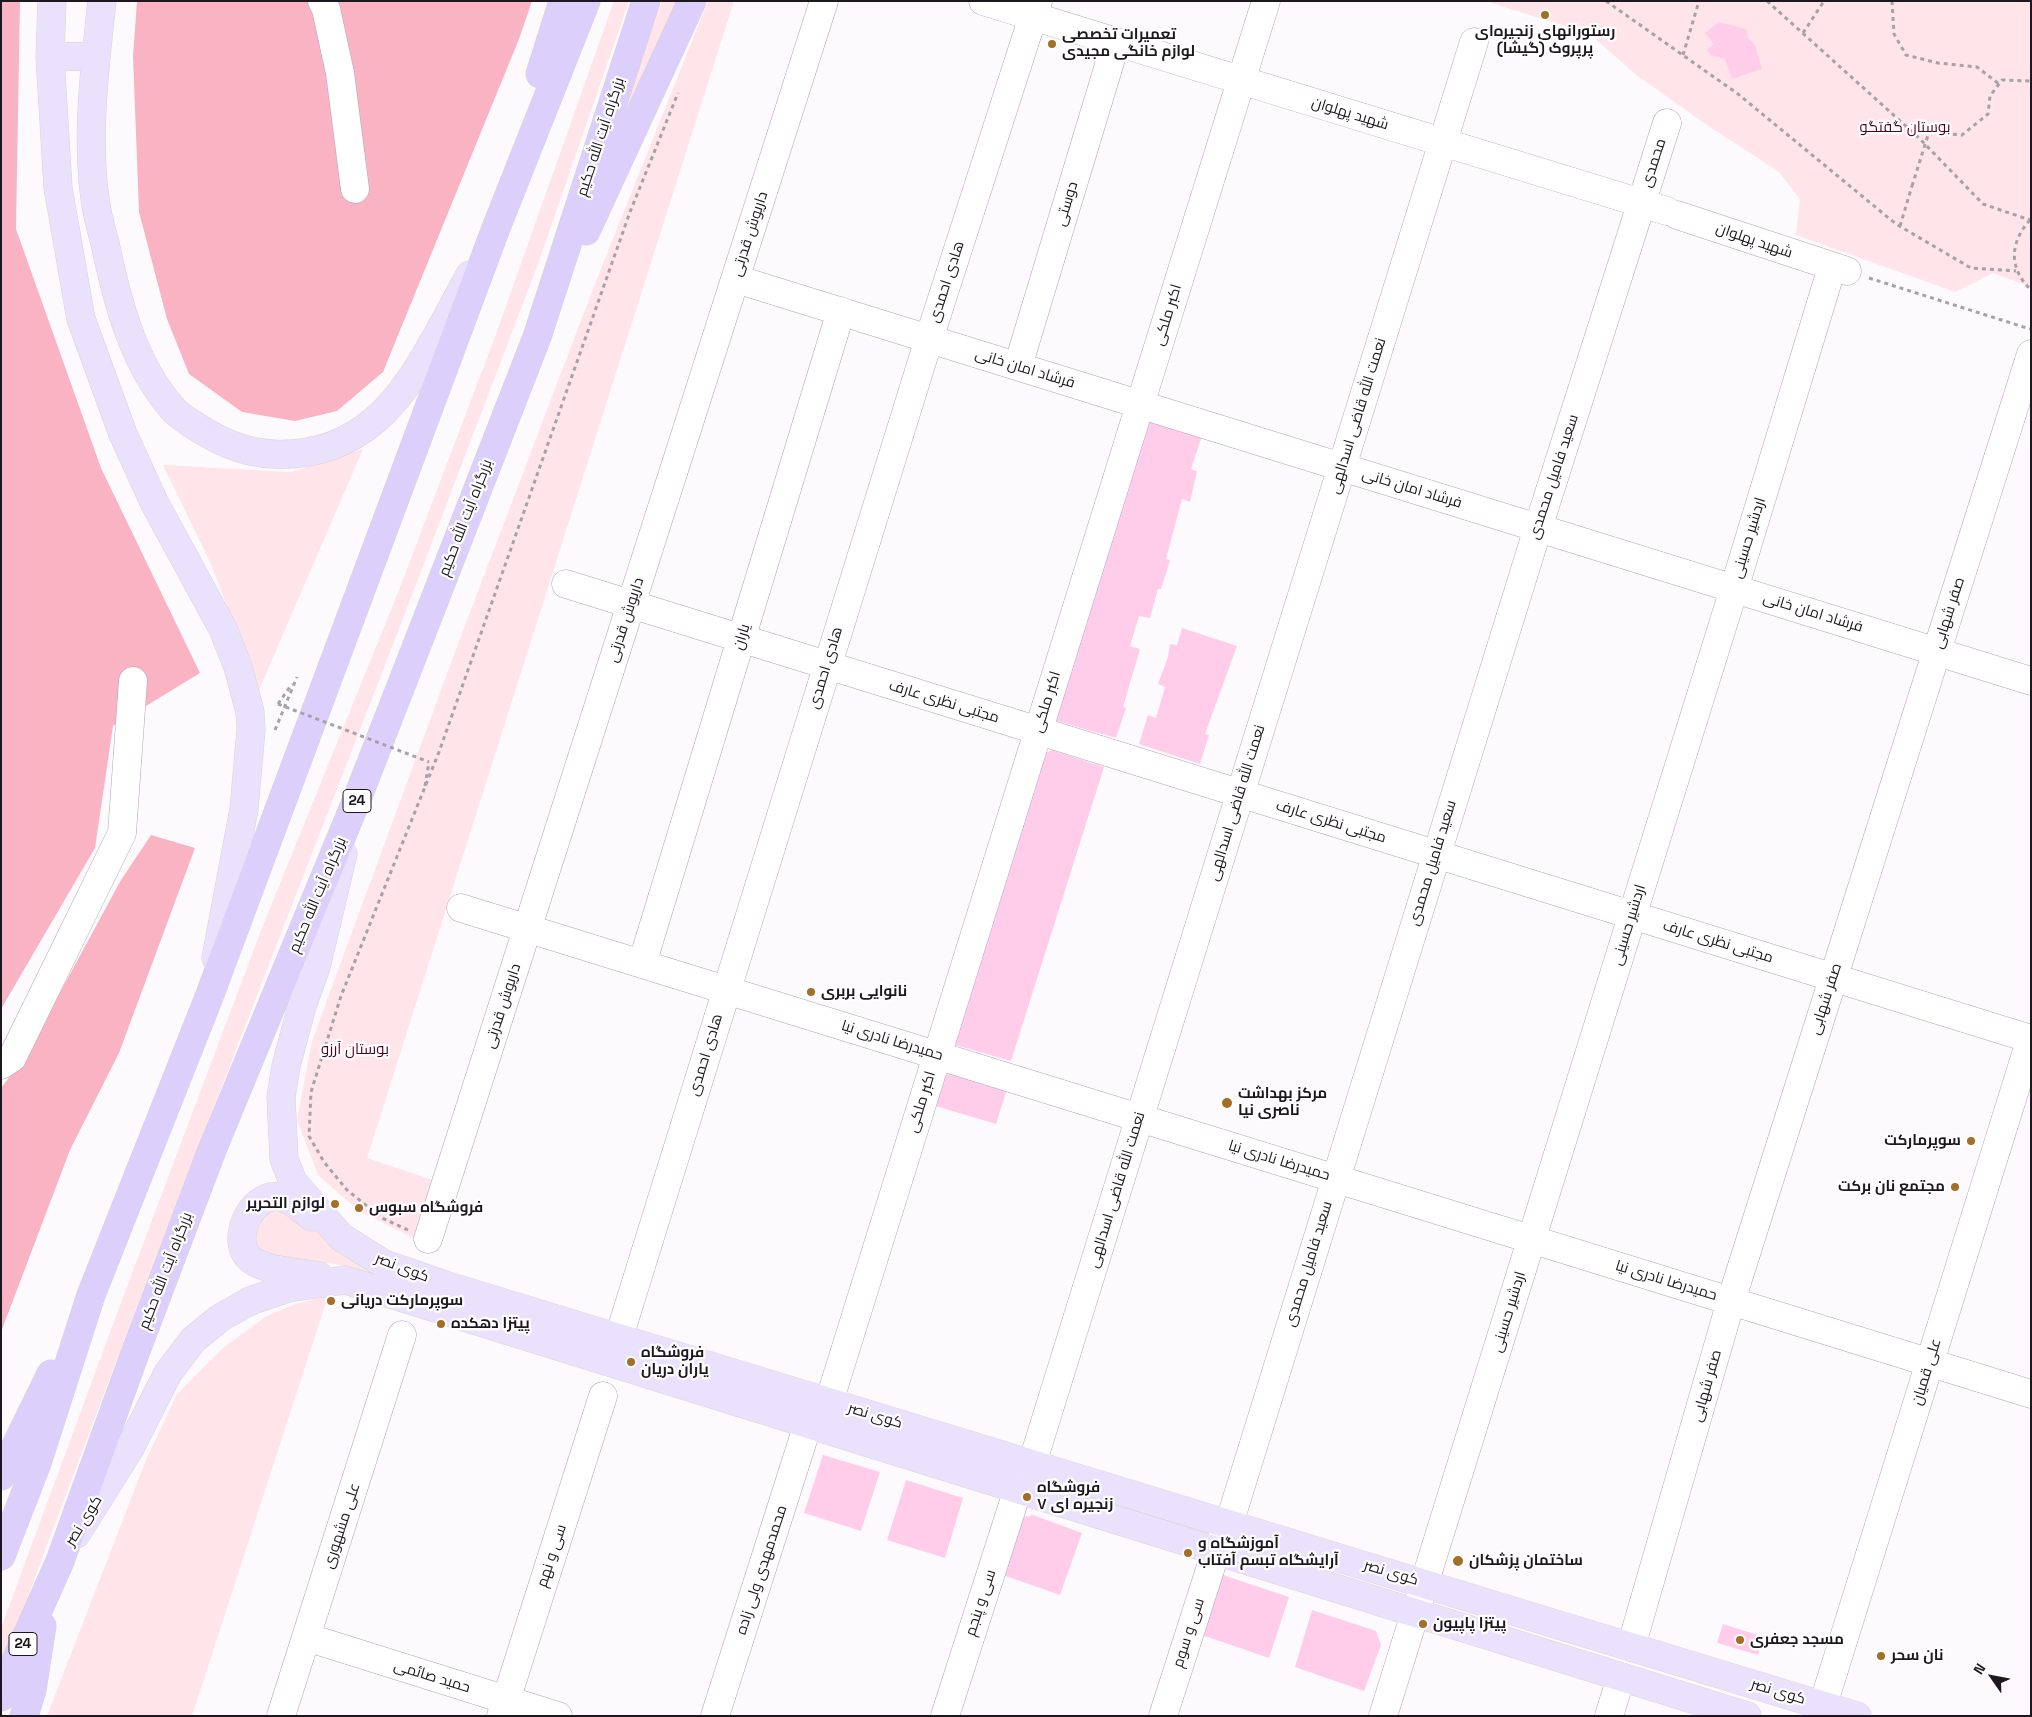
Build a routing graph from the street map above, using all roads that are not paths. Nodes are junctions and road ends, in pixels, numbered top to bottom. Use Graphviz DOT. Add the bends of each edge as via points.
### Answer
graph roads {
  1 [pos="52,1"];
  2 [pos="102,1"];
  3 [pos="322,1"];
  4 [pos="563,1"];
  5 [pos="586,1"];
  6 [pos="646,1"];
  7 [pos="692,1"];
  8 [pos="824,1"];
  9 [pos="983,1"];
  10 [pos="1266,1"];
  11 [pos="1035,9"];
  12 [pos="1116,42"];
  13 [pos="1474,42"];
  14 [pos="96,56"];
  15 [pos="50,57"];
  16 [pos="1241,80"];
  17 [pos="1667,123"];
  18 [pos="1443,142"];
  19 [pos="355,189"];
  20 [pos="1662,210"];
  21 [pos="496,228"];
  22 [pos="1839,269"];
  23 [pos="736,279"];
  24 [pos="841,311"];
  25 [pos="536,337"];
  26 [pos="928,339"];
  27 [pos="2031,354"];
  28 [pos="1018,366"];
  29 [pos="1140,404"];
  30 [pos="1342,467"];
  31 [pos="1538,528"];
  32 [pos="566,584"];
  33 [pos="1734,589"];
  34 [pos="631,604"];
  35 [pos="741,639"];
  36 [pos="1937,652"];
  37 [pos="826,665"];
  38 [pos="133,681"];
  39 [pos="2031,681"];
  40 [pos="1038,731"];
  41 [pos="1240,794"];
  42 [pos="356,804"];
  43 [pos="1436,854"];
  44 [pos="461,908"];
  45 [pos="1632,915"];
  46 [pos="528,928"];
  47 [pos="642,964"];
  48 [pos="1833,978"];
  49 [pos="726,990"];
  50 [pos="210,997"];
  51 [pos="2031,1039"];
  52 [pos="937,1055"];
  53 [pos="1,1065"];
  54 [pos="1140,1118"];
  55 [pos="1336,1178"];
  56 [pos="341,1237"];
  57 [pos="428,1239"];
  58 [pos="1532,1239"];
  59 [pos="345,1280"];
  60 [pos="91,1295"];
  61 [pos="1731,1301"];
  62 [pos="402,1335"];
  63 [pos="619,1337"];
  64 [pos="1930,1362"];
  65 [pos="2031,1394"];
  66 [pos="603,1396"];
  67 [pos="829,1402"];
  68 [pos="808,1424"];
  69 [pos="1032,1464"];
  70 [pos="1,1476"];
  71 [pos="1018,1489"];
  72 [pos="1229,1524"];
  73 [pos="1216,1551"];
  74 [pos="1,1556"];
  75 [pos="60,1561"];
  76 [pos="1425,1584"];
  77 [pos="47,1592"];
  78 [pos="1416,1613"];
  79 [pos="306,1638"];
  80 [pos="1631,1647"];
  81 [pos="1621,1677"];
  82 [pos="1,1697"];
  83 [pos="1823,1705"];
  84 [pos="504,1708"];
  85 [pos="24,1716"];
  86 [pos="281,1716"];
  87 [pos="558,1716"];
  88 [pos="715,1716"];
  89 [pos="945,1716"];
  90 [pos="1163,1716"];
  91 [pos="1383,1716"];
  92 [pos="1609,1716"];
  93 [pos="1747,1716"];
  94 [pos="1857,1716"];
  1 -- 15 [label="main road"];
  2 -- 14 [label="main road"];
  3 -- 19 [label="street" via="340,72"];
  4 -- 21 [label="highway"];
  5 -- 21 [label="highway"];
  6 -- 25 [label="highway, بزرگراه آیت الله حکیم / 24"];
  7 -- 25 [label="highway"];
  8 -- 23 [label="street, داریوش قدرتی"];
  9 -- 11 [label="street, شهید پهلوان"];
  10 -- 16 [label="street, اکبر ملکی"];
  11 -- 12 [label="street, شهید پهلوان"];
  11 -- 26 [label="street, هادی احمدی"];
  12 -- 16 [label="street, شهید پهلوان"];
  12 -- 28 [label="street, دوستی"];
  13 -- 18 [label="street, نعمت الله قاضی اسدالهی"];
  14 -- 15 [label="main road"];
  14 -- 21 [label="main road" via="91,129 95,199 115,289 137,353 155,386 175,411 225,444 264,454 295,456 328,448 376,419 414,374"];
  15 -- 50 [label="main road" via="58,188 81,319 127,442 154,502 223,630 238,667 250,712 244,809"];
  16 -- 18 [label="street, شهید پهلوان"];
  16 -- 29 [label="street, اکبر ملکی"];
  17 -- 20 [label="street, محمدی"];
  18 -- 20 [label="street, شهید پهلوان"];
  18 -- 30 [label="street, نعمت الله قاضی اسدالهی"];
  20 -- 22 [label="street, شهید پهلوان"];
  20 -- 31 [label="street, سعید فامیل محمدی"];
  21 -- 50 [label="highway"];
  22 -- 33 [label="street, اردشیر حسینی"];
  23 -- 24 [label="street, فرشاد امان خانی"];
  23 -- 34 [label="street, داریوش قدرتی"];
  24 -- 26 [label="street, فرشاد امان خانی"];
  24 -- 35 [label="street, یاران"];
  25 -- 42 [label="highway, بزرگراه آیت الله حکیم / 24"];
  26 -- 28 [label="street, فرشاد امان خانی"];
  26 -- 37 [label="street, هادی احمدی"];
  27 -- 36 [label="street, صفر شهابی"];
  28 -- 29 [label="street, فرشاد امان خانی"];
  29 -- 30 [label="street, فرشاد امان خانی"];
  29 -- 40 [label="street, اکبر ملکی"];
  30 -- 31 [label="street, فرشاد امان خانی"];
  30 -- 41 [label="street, نعمت الله قاضی اسدالهی"];
  31 -- 33 [label="street, فرشاد امان خانی"];
  31 -- 43 [label="street, سعید فامیل محمدی"];
  32 -- 34 [label="street, مجتبی نظری عارف"];
  33 -- 36 [label="street, فرشاد امان خانی"];
  33 -- 45 [label="street, اردشیر حسینی"];
  34 -- 35 [label="street, مجتبی نظری عارف"];
  34 -- 46 [label="street, داریوش قدرتی"];
  35 -- 37 [label="street, مجتبی نظری عارف"];
  35 -- 47 [label="street, یاران"];
  36 -- 39 [label="street, فرشاد امان خانی"];
  36 -- 48 [label="street, صفر شهابی"];
  37 -- 40 [label="street, مجتبی نظری عارف"];
  37 -- 49 [label="street, هادی احمدی"];
  38 -- 53 [label="street" via="122,833 12,1058"];
  40 -- 41 [label="street, مجتبی نظری عارف"];
  40 -- 52 [label="street, اکبر ملکی"];
  41 -- 43 [label="street, مجتبی نظری عارف"];
  41 -- 54 [label="street, نعمت الله قاضی اسدالهی"];
  42 -- 56 [label="main road, کوی نصر" via="316,967 292,1040 281,1097 284,1159 293,1182"];
  42 -- 75 [label="highway, بزرگراه آیت الله حکیم / 24" via="212,1150"];
  43 -- 45 [label="street, مجتبی نظری عارف"];
  43 -- 55 [label="street, سعید فامیل محمدی"];
  44 -- 46 [label="street, حمیدرضا نادری نیا"];
  45 -- 48 [label="street, مجتبی نظری عارف"];
  45 -- 58 [label="street, اردشیر حسینی"];
  46 -- 47 [label="street, حمیدرضا نادری نیا"];
  46 -- 57 [label="street, داریوش قدرتی"];
  47 -- 49 [label="street, حمیدرضا نادری نیا"];
  48 -- 51 [label="street, مجتبی نظری عارف"];
  48 -- 61 [label="street, صفر شهابی"];
  49 -- 52 [label="street, حمیدرضا نادری نیا"];
  49 -- 63 [label="street, هادی احمدی"];
  50 -- 60 [label="highway"];
  51 -- 64 [label="street, علی قمیان"];
  52 -- 54 [label="street, حمیدرضا نادری نیا"];
  52 -- 67 [label="street, اکبر ملکی"];
  54 -- 55 [label="street, حمیدرضا نادری نیا"];
  54 -- 69 [label="street, نعمت الله قاضی اسدالهی"];
  55 -- 58 [label="street, حمیدرضا نادری نیا"];
  55 -- 72 [label="street, سعید فامیل محمدی"];
  56 -- 59 [label="main road" via="278,1196 259,1202 250,1212 240,1236 243,1250 253,1262"];
  56 -- 63 [label="main road, کوی نصر" via="384,1264"];
  58 -- 61 [label="street, حمیدرضا نادری نیا"];
  58 -- 76 [label="street, اردشیر حسینی"];
  59 -- 68 [label="main road, کوی نصر"];
  59 -- 75 [label="main road, کوی نصر" via="288,1288 250,1301 220,1318 193,1340 168,1373 130,1448"];
  60 -- 70 [label="highway"];
  60 -- 74 [label="highway" via="37,1463"];
  61 -- 64 [label="street, حمیدرضا نادری نیا"];
  61 -- 80 [label="street, صفر شهابی"];
  62 -- 79 [label="street, علی مشهوری"];
  63 -- 67 [label="main road, کوی نصر"];
  64 -- 65 [label="street, حمیدرضا نادری نیا"];
  64 -- 83 [label="street, علی قمیان"];
  66 -- 84 [label="street, سی و نهم"];
  67 -- 69 [label="main road, کوی نصر"];
  68 -- 71 [label="main road, کوی نصر"];
  68 -- 88 [label="street, محمدمهدی ولی زاده"];
  69 -- 72 [label="main road, کوی نصر"];
  71 -- 73 [label="main road, کوی نصر"];
  71 -- 89 [label="street, سی و پنجم"];
  72 -- 73 [label="street, سعید فامیل محمدی"];
  72 -- 76 [label="main road, کوی نصر"];
  73 -- 78 [label="main road, کوی نصر"];
  73 -- 90 [label="street, سی و سوم"];
  75 -- 77 [label="highway, بزرگراه آیت الله حکیم / 24"];
  76 -- 78 [label="street, اردشیر حسینی"];
  76 -- 80 [label="main road, کوی نصر"];
  77 -- 82 [label="highway, بزرگراه آیت الله حکیم / 24"];
  77 -- 85 [label="highway" via="32,1690"];
  78 -- 81 [label="main road, کوی نصر"];
  78 -- 91 [label="street, اردشیر حسینی"];
  79 -- 84 [label="street, حمید صائمی"];
  79 -- 86 [label="street, علی مشهوری"];
  80 -- 83 [label="main road, کوی نصر"];
  81 -- 92 [label="street"];
  81 -- 93 [label="main road, کوی نصر"];
  83 -- 94 [label="main road, کوی نصر"];
  84 -- 87 [label="street, حمید صائمی"];
}
